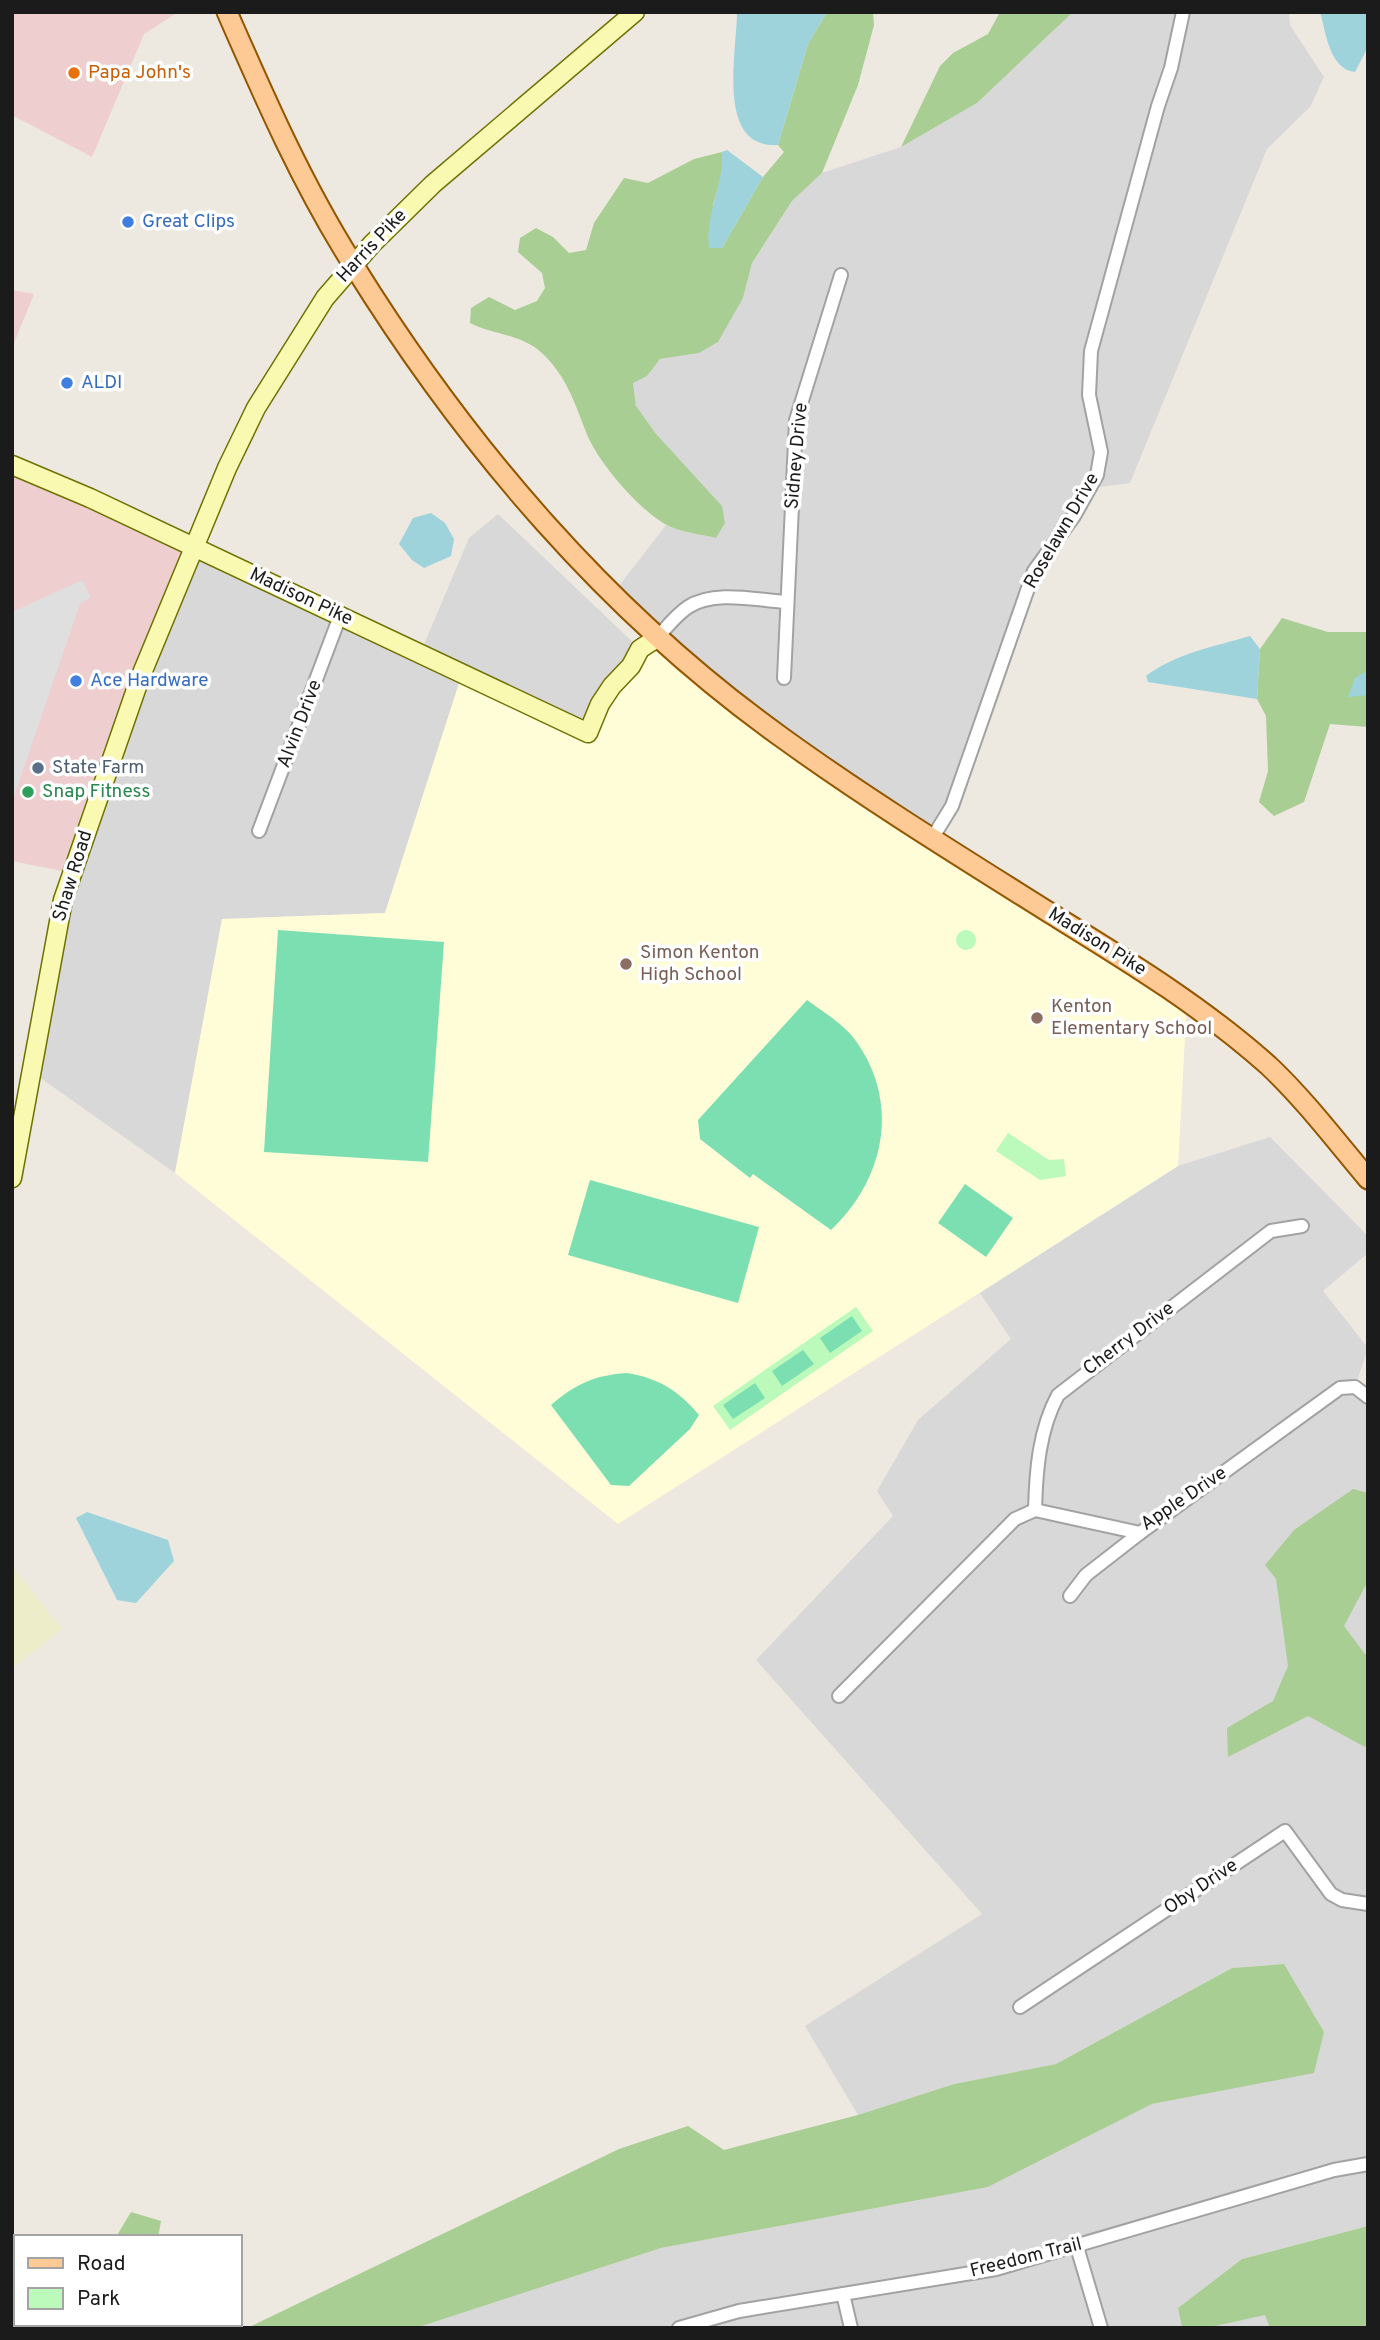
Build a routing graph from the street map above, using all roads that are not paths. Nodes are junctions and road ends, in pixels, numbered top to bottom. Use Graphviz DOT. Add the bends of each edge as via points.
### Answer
graph roads {
  1 [pos="227,12"];
  2 [pos="635,12"];
  3 [pos="1183,12"];
  4 [pos="352,265"];
  5 [pos="841,275"];
  6 [pos="12,465"];
  7 [pos="196,547"];
  8 [pos="786,602"];
  9 [pos="340,616"];
  10 [pos="657,638"];
  11 [pos="784,678"];
  12 [pos="259,831"];
  13 [pos="933,837"];
  14 [pos="19,1112"];
  15 [pos="12,1178"];
  16 [pos="1368,1180"];
  17 [pos="1302,1226"];
  18 [pos="1368,1397"];
  19 [pos="1035,1510"];
  20 [pos="1140,1533"];
  21 [pos="1070,1596"];
  22 [pos="839,1696"];
  23 [pos="1368,1903"];
  24 [pos="1020,2007"];
  25 [pos="1368,2164"];
  26 [pos="1077,2247"];
  27 [pos="843,2294"];
  28 [pos="679,2328"];
  29 [pos="850,2328"];
  30 [pos="1101,2328"];
  1 -- 4 [label="main road, Madison Pike" via="273,116"];
  2 -- 4 [label="main road, Harris Pike" via="433,184"];
  3 -- 13 [label="street, Roselawn Drive" via="1091,351 1088,381 1101,452 1097,475 1034,571 952,806"];
  4 -- 7 [label="main road, Harris Pike" via="282,362 256,408"];
  4 -- 10 [label="main road, Madison Pike" via="474,437 562,543"];
  5 -- 8 [label="street, Sidney Drive" via="796,420"];
  6 -- 7 [label="main road, Madison Pike"];
  7 -- 9 [label="main road, Madison Pike"];
  7 -- 14 [label="main road, Shaw Road" via="140,678 63,900"];
  8 -- 10 [label="street" via="713,598 686,608"];
  8 -- 11 [label="street, Sidney Drive"];
  9 -- 10 [label="main road, Madison Pike" via="588,733 600,704 640,649"];
  9 -- 12 [label="street, Alvin Drive"];
  10 -- 13 [label="main road, Madison Pike" via="783,739"];
  13 -- 16 [label="main road, Madison Pike" via="1158,980 1223,1027 1280,1077"];
  14 -- 15 [label="main road, Shaw Road"];
  17 -- 19 [label="street, Cherry Drive" via="1271,1231 1058,1395 1045,1422 1035,1478"];
  18 -- 20 [label="street, Apple Drive" via="1355,1387 1340,1388"];
  19 -- 20 [label="street, Apple Drive"];
  19 -- 22 [label="street" via="1015,1519"];
  20 -- 21 [label="street" via="1086,1575"];
  23 -- 24 [label="street, Oby Drive" via="1331,1894 1284,1831"];
  25 -- 26 [label="street, Freedom Trail" via="1334,2170"];
  26 -- 27 [label="street, Freedom Trail" via="996,2269"];
  26 -- 30 [label="street"];
  27 -- 28 [label="street, Freedom Trail" via="739,2311"];
  27 -- 29 [label="street"];
}
